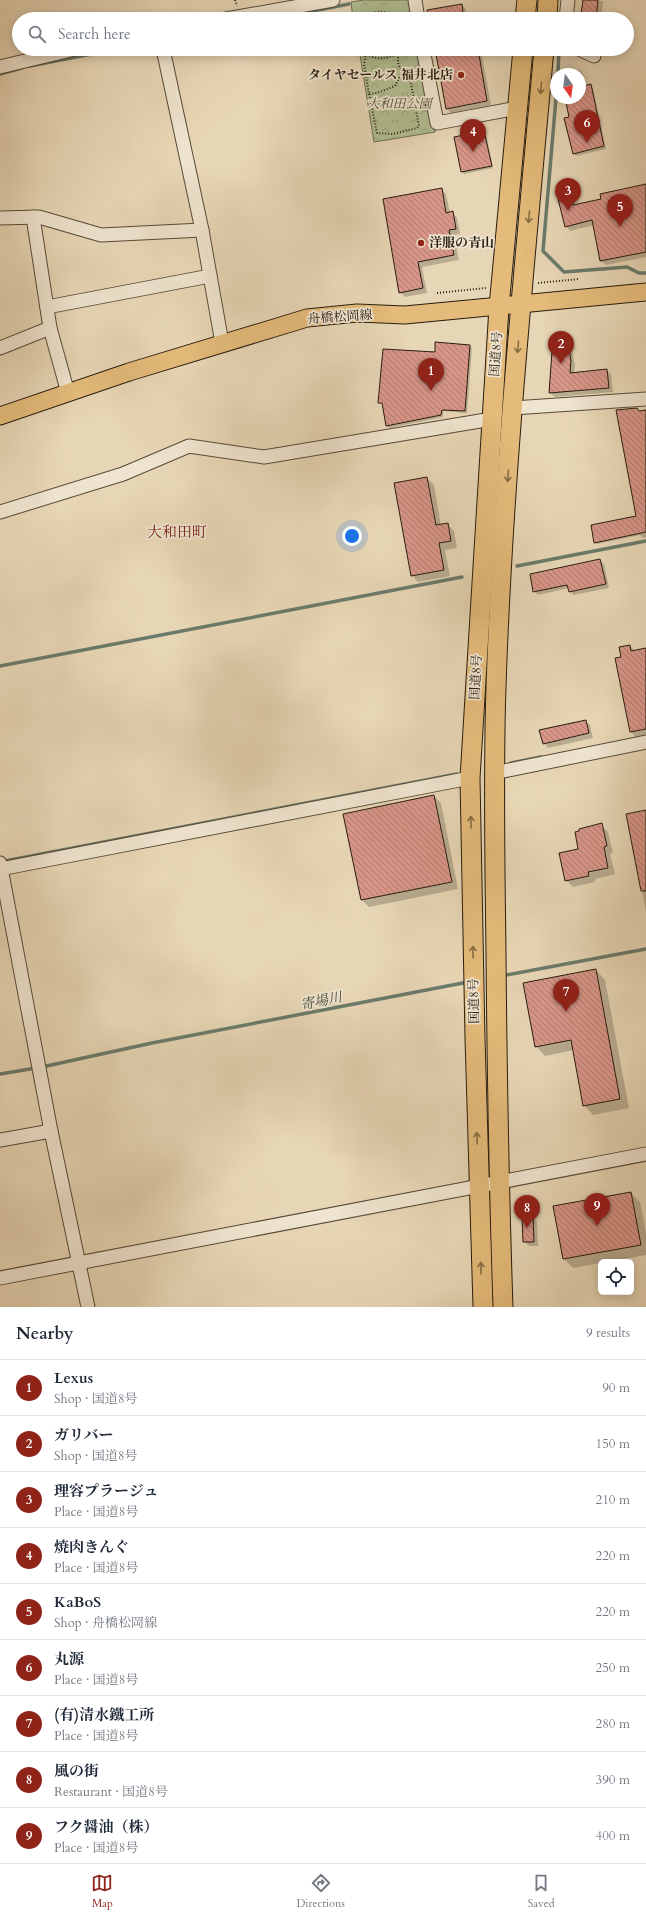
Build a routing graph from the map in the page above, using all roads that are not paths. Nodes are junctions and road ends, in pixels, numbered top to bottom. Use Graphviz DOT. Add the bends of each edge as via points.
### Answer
graph roads {
  1 [pos="333,0"];
  2 [pos="415,0"];
  3 [pos="527,0"];
  4 [pos="548,0"];
  5 [pos="568,0"];
  6 [pos="265,12"];
  7 [pos="417,12"];
  8 [pos="526,12"];
  9 [pos="547,12"];
  10 [pos="567,12"];
  11 [pos="44,56"];
  12 [pos="165,56"];
  13 [pos="424,56"];
  14 [pos="522,56"];
  15 [pos="543,56"];
  16 [pos="0,66"];
  17 [pos="517,108"];
  18 [pos="33,217"];
  19 [pos="0,218"];
  20 [pos="202,230"];
  21 [pos="210,276"];
  22 [pos="646,292"];
  23 [pos="522,303"];
  24 [pos="47,307"];
  25 [pos="498,307"];
  26 [pos="50,328"];
  27 [pos="222,344"];
  28 [pos="0,348"];
  29 [pos="68,393"];
  30 [pos="646,399"];
  31 [pos="513,408"];
  32 [pos="0,416"];
  33 [pos="492,419"];
  34 [pos="0,512"];
  35 [pos="646,742"];
  36 [pos="494,772"];
  37 [pos="470,778"];
  38 [pos="0,867"];
  39 [pos="51,1131"];
  40 [pos="0,1140"];
  41 [pos="646,1154"];
  42 [pos="498,1183"];
  43 [pos="479,1187"];
  44 [pos="79,1263"];
  45 [pos="0,1278"];
  46 [pos="88,1307"];
  47 [pos="483,1307"];
  48 [pos="503,1307"];
  1 -- 6 [label="street"];
  2 -- 7 [label="street"];
  3 -- 8 [label="highway"];
  4 -- 9 [label="highway"];
  5 -- 10 [label="street"];
  11 -- 16 [label="street"];
  12 -- 20 [label="street"];
  13 -- 17 [label="street" via="437,124"];
  14 -- 17 [label="highway, 国道8号"];
  15 -- 23 [label="highway, 国道8号, one-way"];
  17 -- 25 [label="highway, 国道8号"];
  18 -- 19 [label="street"];
  18 -- 20 [label="street" via="101,235"];
  18 -- 24 [label="street"];
  20 -- 21 [label="street"];
  21 -- 24 [label="street"];
  21 -- 27 [label="street"];
  22 -- 23 [label="main road, 舟橋松岡線"];
  23 -- 25 [label="main road, 舟橋松岡線"];
  23 -- 31 [label="highway, 国道8号, one-way"];
  24 -- 26 [label="street"];
  25 -- 27 [label="main road, 舟橋松岡線" via="405,315 357,313 307,318"];
  25 -- 33 [label="highway, 国道8号"];
  26 -- 28 [label="street"];
  26 -- 29 [label="street"];
  27 -- 29 [label="main road, 舟橋松岡線"];
  29 -- 32 [label="main road, 舟橋松岡線"];
  30 -- 31 [label="street"];
  31 -- 36 [label="highway, 国道8号, one-way" via="501,571"];
  33 -- 34 [label="street" via="264,457 189,446 123,474"];
  33 -- 37 [label="highway, 国道8号"];
  35 -- 36 [label="street"];
  36 -- 42 [label="highway, 国道8号"];
  37 -- 38 [label="street"];
  43 -- 37 [label="highway, 国道8号, one-way"];
  38 -- 39 [label="street"];
  39 -- 40 [label="street"];
  39 -- 44 [label="street"];
  41 -- 42 [label="street"];
  42 -- 43 [label="street"];
  42 -- 48 [label="highway, 国道8号"];
  43 -- 44 [label="street"];
  47 -- 43 [label="highway, 国道8号, one-way"];
  44 -- 45 [label="street"];
  44 -- 46 [label="street"];
}
